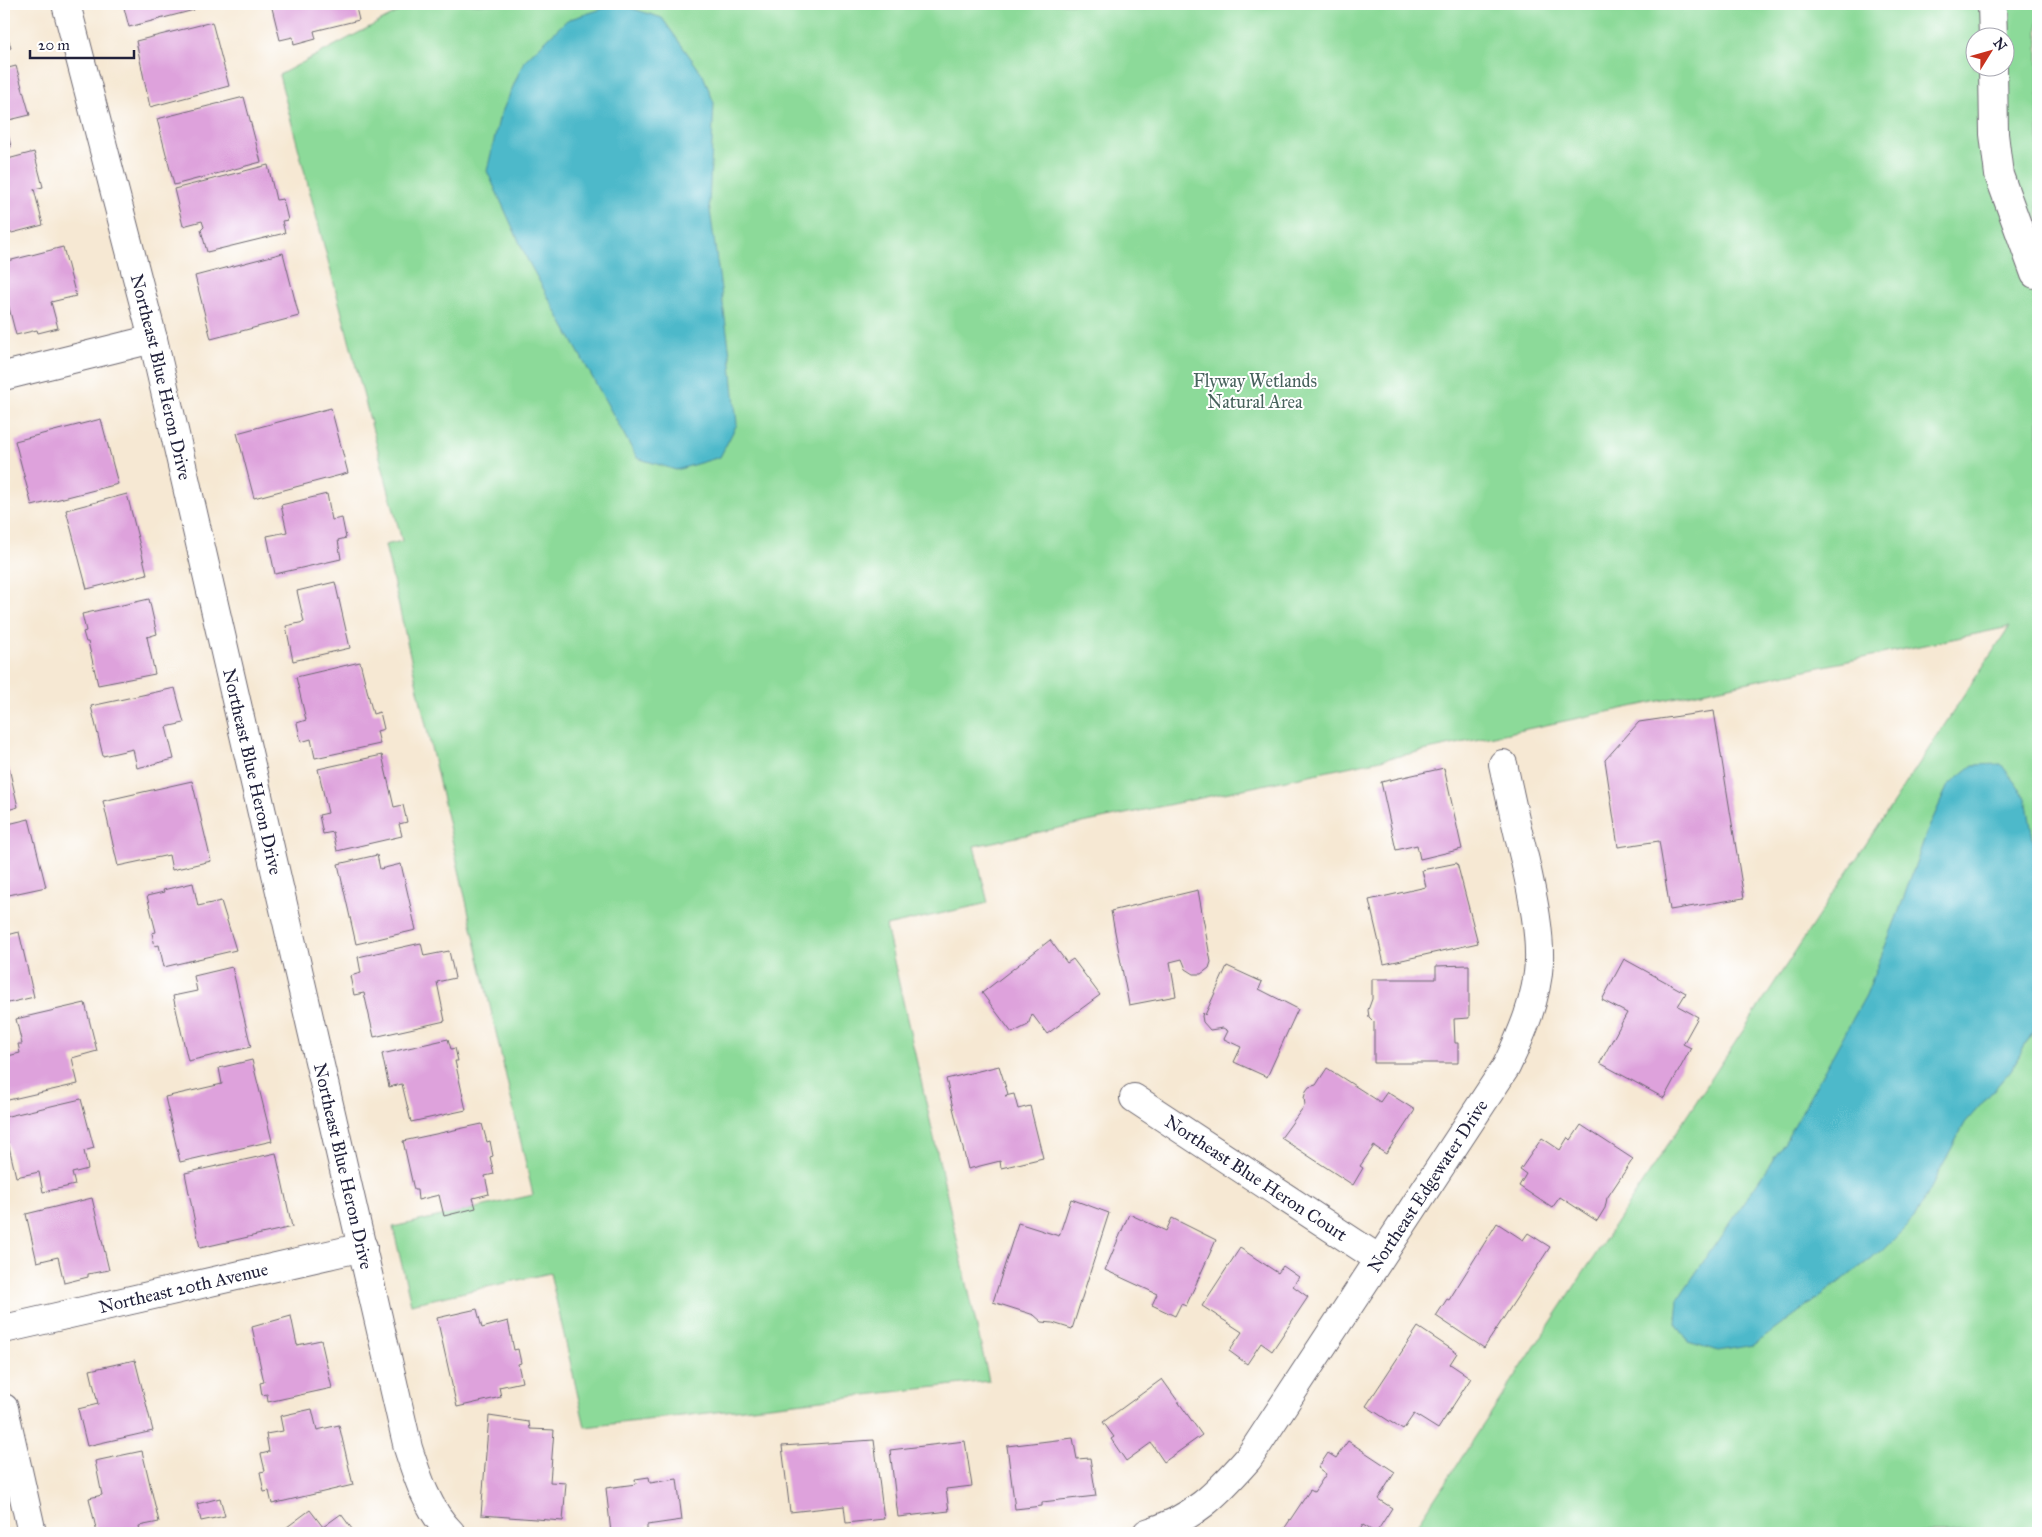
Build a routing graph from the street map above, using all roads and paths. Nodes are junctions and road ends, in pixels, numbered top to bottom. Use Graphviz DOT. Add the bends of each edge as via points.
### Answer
graph roads {
  1 [pos="66,4"];
  2 [pos="1992,4"];
  3 [pos="1993,28"];
  4 [pos="1993,78"];
  5 [pos="2034,274"];
  6 [pos="153,338"];
  7 [pos="4,376"];
  8 [pos="1503,764"];
  9 [pos="1134,1098"];
  10 [pos="362,1247"];
  11 [pos="1379,1258"];
  12 [pos="4,1328"];
  13 [pos="4,1408"];
  14 [pos="32,1533"];
  15 [pos="451,1533"];
  16 [pos="1147,1533"];
  1 -- 6 [label="street, Northeast Blue Heron Drive"];
  2 -- 3 [label="street"];
  4 -- 5 [label="street" via="1994,134 1999,175"];
  6 -- 7 [label="street"];
  6 -- 10 [label="street, Northeast Blue Heron Drive"];
  8 -- 11 [label="street, Northeast Edgewater Drive" via="1539,938 1535,987 1522,1035 1506,1066"];
  9 -- 11 [label="street, Northeast Blue Heron Court"];
  10 -- 12 [label="street, Northeast 20th Avenue"];
  10 -- 15 [label="street, Northeast Blue Heron Drive" via="416,1474 428,1502"];
  11 -- 16 [label="street, Northeast Edgewater Drive" via="1248,1459 1219,1492 1196,1511"];
  13 -- 14 [label="street"];
}
